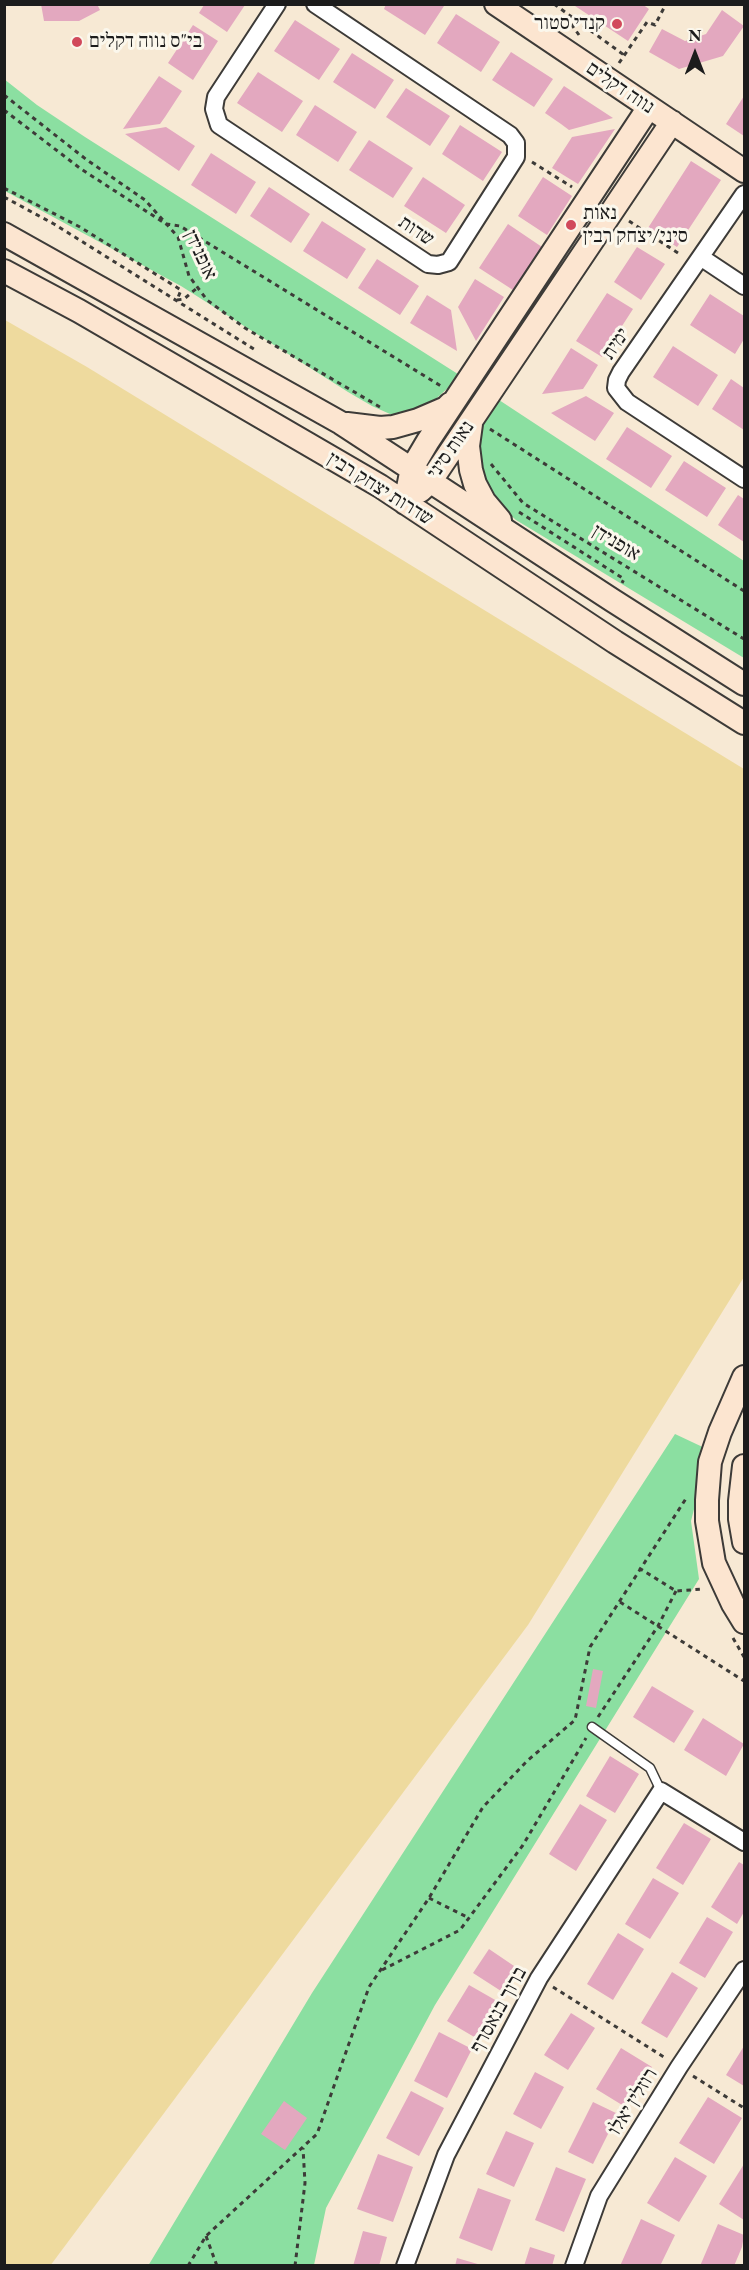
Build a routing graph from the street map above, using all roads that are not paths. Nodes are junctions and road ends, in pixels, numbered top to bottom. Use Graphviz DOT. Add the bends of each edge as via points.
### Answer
graph roads {
  1 [pos="277,4"];
  2 [pos="315,4"];
  3 [pos="496,4"];
  4 [pos="649,107"];
  5 [pos="672,122"];
  6 [pos="744,171"];
  7 [pos="744,194"];
  8 [pos="4,234"];
  9 [pos="699,261"];
  10 [pos="4,271"];
  11 [pos="744,286"];
  12 [pos="458,396"];
  13 [pos="341,423"];
  14 [pos="478,423"];
  15 [pos="412,468"];
  16 [pos="744,479"];
  17 [pos="430,482"];
  18 [pos="405,503"];
  19 [pos="513,535"];
  20 [pos="744,684"];
  21 [pos="744,723"];
  22 [pos="744,1377"];
  23 [pos="744,1466"];
  24 [pos="744,1542"];
  25 [pos="744,1622"];
  26 [pos="592,1727"];
  27 [pos="661,1791"];
  28 [pos="744,1842"];
  29 [pos="744,1970"];
  30 [pos="405,2265"];
  31 [pos="574,2265"];
  1 -- 2 [label="street, שדות" via="216,97 214,109 219,125 428,264 449,262 516,157 516,143 510,135"];
  3 -- 4 [label="main road, נווה דקלים"];
  4 -- 5 [label="main road, נווה דקלים"];
  4 -- 12 [label="main road, נאות סיני"];
  5 -- 6 [label="main road, נווה דקלים"];
  5 -- 14 [label="main road, נאות סיני"];
  7 -- 9 [label="street, ימית"];
  8 -- 13 [label="main road, שדרות יצחק רבין"];
  9 -- 11 [label="street"];
  9 -- 16 [label="street, ימית" via="621,372 616,388 627,402"];
  10 -- 18 [label="main road, שדרות יצחק רבין"];
  12 -- 13 [label="main road" via="446,408 393,427"];
  12 -- 15 [label="main road, נאות סיני"];
  13 -- 15 [label="main road, שדרות יצחק רבין"];
  14 -- 17 [label="main road, נאות סיני"];
  14 -- 19 [label="main road" via="468,446 475,484"];
  15 -- 17 [label="main road, שדרות יצחק רבין"];
  15 -- 18 [label="main road, נאות סיני"];
  17 -- 18 [label="main road, נאות סיני"];
  17 -- 19 [label="main road, שדרות יצחק רבין"];
  18 -- 21 [label="main road, שדרות יצחק רבין"];
  19 -- 20 [label="main road, שדרות יצחק רבין"];
  22 -- 25 [label="main road" via="710,1462 706,1500 714,1563"];
  23 -- 24 [label="main road" via="740,1519"];
  26 -- 27 [label="lane" via="650,1768"];
  27 -- 28 [label="street"];
  27 -- 30 [label="street, ברוך בנאסרף" via="539,1978 446,2155"];
  29 -- 31 [label="street, רוזלין יאלו" via="599,2196"];
}
